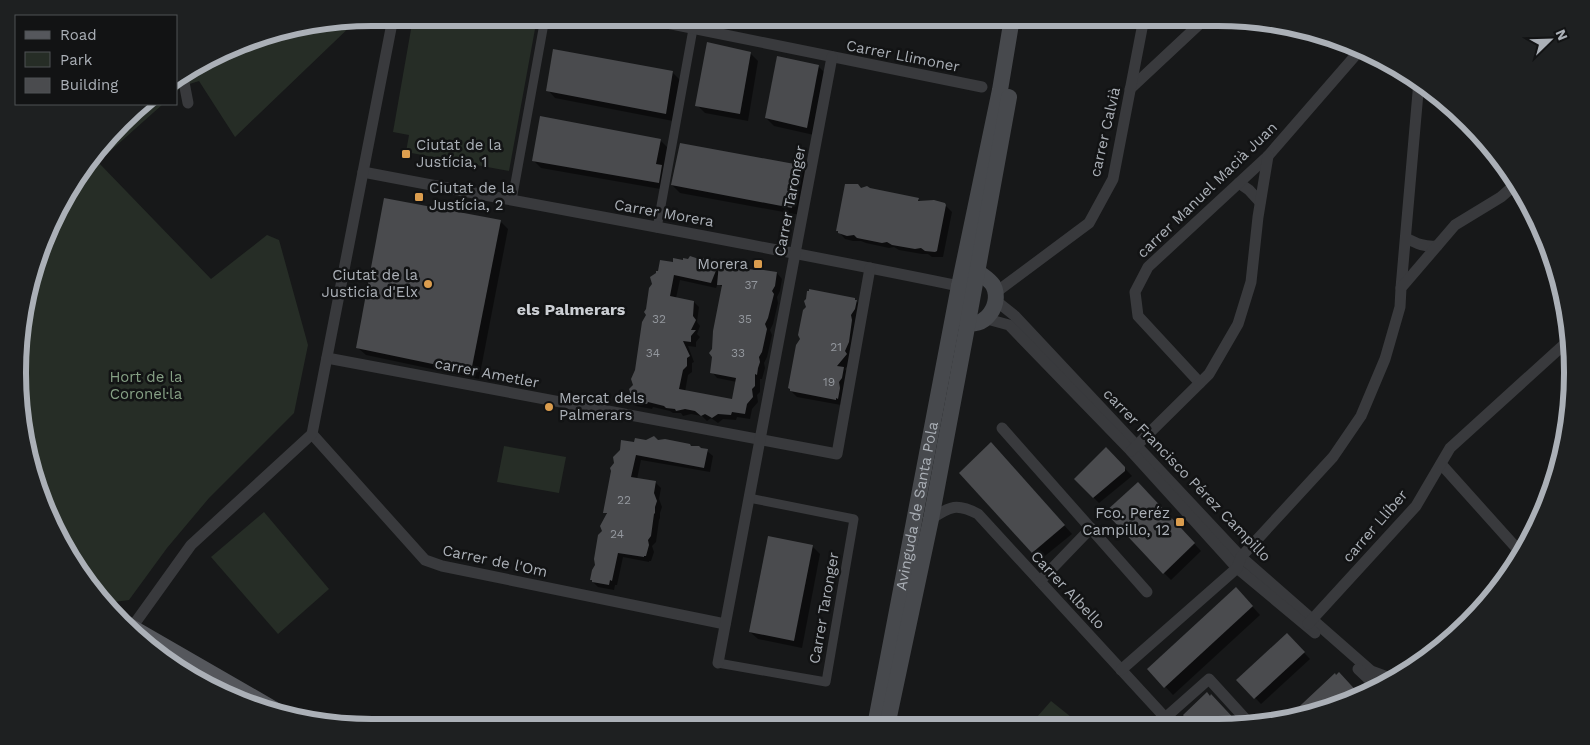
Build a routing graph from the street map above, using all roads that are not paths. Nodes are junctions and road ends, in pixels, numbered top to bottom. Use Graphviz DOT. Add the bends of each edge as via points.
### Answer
graph roads {
  1 [pos="391,26"];
  2 [pos="544,26"];
  3 [pos="693,26"];
  4 [pos="710,26"];
  5 [pos="1011,26"];
  6 [pos="1023,26"];
  7 [pos="1142,26"];
  8 [pos="1197,26"];
  9 [pos="1355,55"];
  10 [pos="832,57"];
  11 [pos="184,82"];
  12 [pos="982,87"];
  13 [pos="1130,89"];
  14 [pos="1418,91"];
  15 [pos="188,103"];
  16 [pos="1268,156"];
  17 [pos="363,172"];
  18 [pos="1239,183"];
  19 [pos="1510,188"];
  20 [pos="512,200"];
  21 [pos="1260,202"];
  22 [pos="657,228"];
  23 [pos="1406,238"];
  24 [pos="1437,246"];
  25 [pos="795,254"];
  26 [pos="870,268"];
  27 [pos="978,272"];
  28 [pos="959,286"];
  29 [pos="1401,288"];
  30 [pos="995,296"];
  31 [pos="987,318"];
  32 [pos="968,322"];
  33 [pos="1563,346"];
  34 [pos="326,358"];
  35 [pos="1200,383"];
  36 [pos="1002,428"];
  37 [pos="312,434"];
  38 [pos="760,440"];
  39 [pos="1134,449"];
  40 [pos="1441,464"];
  41 [pos="749,498"];
  42 [pos="931,519"];
  43 [pos="1091,528"];
  44 [pos="1516,548"];
  45 [pos="1239,562"];
  46 [pos="1040,581"];
  47 [pos="1148,592"];
  48 [pos="133,622"];
  49 [pos="1309,623"];
  50 [pos="726,624"];
  51 [pos="164,648"];
  52 [pos="718,663"];
  53 [pos="1121,670"];
  54 [pos="1384,676"];
  55 [pos="1373,682"];
  56 [pos="243,693"];
  57 [pos="1244,718"];
  58 [pos="876,719"];
  59 [pos="888,719"];
  60 [pos="1162,719"];
  61 [pos="1168,719"];
  1 -- 17 [label="street"];
  2 -- 20 [label="street"];
  3 -- 22 [label="street"];
  4 -- 10 [label="street, Carrer Llimoner"];
  5 -- 28 [label="main road, Avinguda de Santa Pola"];
  6 -- 27 [label="main road, Avinguda de Santa Pola"];
  7 -- 13 [label="street, carrer Calvià"];
  8 -- 13 [label="street"];
  9 -- 16 [label="street, carrer Manuel Macià Juan"];
  10 -- 12 [label="street, Carrer Llimoner"];
  10 -- 25 [label="street, Carrer Taronger"];
  11 -- 15 [label="street"];
  13 -- 30 [label="street, carrer Calvià" via="1113,179 1089,223"];
  14 -- 23 [label="street"];
  16 -- 18 [label="street, carrer Manuel Macià Juan"];
  16 -- 21 [label="street"];
  17 -- 20 [label="street, Carrer Morera"];
  17 -- 34 [label="street"];
  18 -- 21 [label="street"];
  18 -- 35 [label="street, carrer Manuel Macià Juan" via="1148,267 1135,292 1138,316"];
  19 -- 24 [label="street" via="1455,225"];
  20 -- 22 [label="street, Carrer Morera"];
  21 -- 35 [label="street" via="1251,282 1238,324 1209,374"];
  22 -- 25 [label="street, Carrer Morera"];
  23 -- 24 [label="street" via="1428,247"];
  23 -- 29 [label="street"];
  24 -- 29 [label="street"];
  25 -- 26 [label="street, Carrer Morera"];
  25 -- 38 [label="street, Carrer Taronger"];
  26 -- 28 [label="street, Carrer Morera"];
  26 -- 38 [label="street" via="837,454"];
  27 -- 28 [label="main road" via="969,274"];
  27 -- 30 [label="main road" via="993,286"];
  27 -- 32 [label="main road, Avinguda de Santa Pola"];
  28 -- 32 [label="main road, Avinguda de Santa Pola" via="961,313"];
  28 -- 58 [label="main road, Avinguda de Santa Pola"];
  29 -- 45 [label="street" via="1400,307 1385,359 1361,416 1332,457"];
  30 -- 31 [label="main road" via="995,306"];
  30 -- 39 [label="street, carrer Francisco Pérez Campillo"];
  31 -- 32 [label="main road" via="977,323"];
  31 -- 39 [label="street, carrer Francisco Pérez Campillo" via="1009,325"];
  32 -- 42 [label="main road, Avinguda de Santa Pola"];
  33 -- 40 [label="street, carrer Llíber" via="1450,448"];
  34 -- 37 [label="street"];
  34 -- 38 [label="street, carrer Ametler"];
  35 -- 39 [label="street"];
  36 -- 43 [label="street"];
  37 -- 48 [label="street" via="191,545"];
  37 -- 50 [label="street, Carrer de l'Om" via="425,560"];
  38 -- 41 [label="street, Carrer Taronger"];
  39 -- 45 [label="street, carrer Francisco Pérez Campillo"];
  40 -- 44 [label="street"];
  40 -- 49 [label="street, carrer Llíber" via="1416,506"];
  41 -- 50 [label="street, Carrer Taronger"];
  41 -- 52 [label="street, Carrer Taronger" via="854,519 826,682"];
  42 -- 46 [label="street, Carrer Albello" via="954,507 967,508 978,514"];
  42 -- 59 [label="main road, Avinguda de Santa Pola"];
  43 -- 46 [label="street"];
  43 -- 47 [label="street"];
  45 -- 49 [label="street, carrer Francisco Pérez Campillo"];
  45 -- 53 [label="street"];
  46 -- 53 [label="street, Carrer Albello"];
  49 -- 54 [label="street, carrer Francisco Pérez Campillo" via="1371,671"];
  49 -- 55 [label="street, carrer Francisco Pérez Campillo"];
  50 -- 52 [label="street, Carrer Taronger"];
  51 -- 56 [label="main road"];
  53 -- 60 [label="street, Carrer Albello"];
  57 -- 61 [label="street" via="1209,679"];
}
